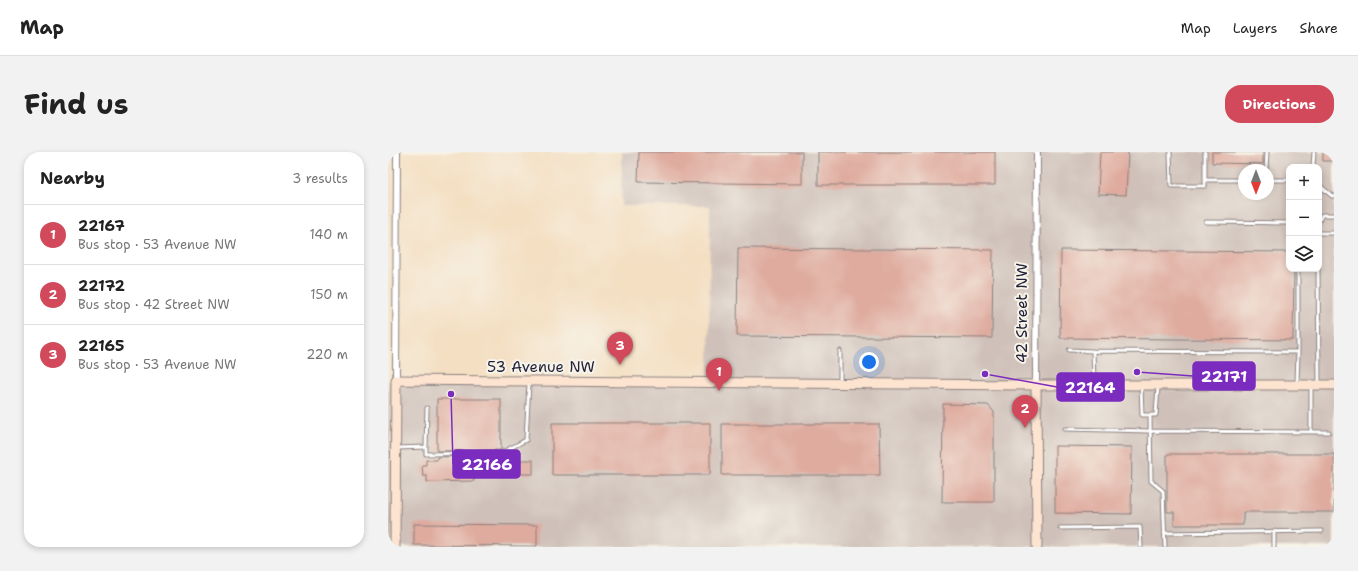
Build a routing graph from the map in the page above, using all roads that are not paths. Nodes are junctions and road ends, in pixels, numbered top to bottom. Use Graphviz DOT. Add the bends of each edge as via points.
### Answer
graph roads {
  1 [pos="397,152"];
  2 [pos="1037,152"];
  3 [pos="1170,152"];
  4 [pos="1205,152"];
  5 [pos="1267,152"];
  6 [pos="1314,152"];
  7 [pos="1266,164"];
  8 [pos="1313,164"];
  9 [pos="1205,180"];
  10 [pos="1238,180"];
  11 [pos="1274,180"];
  12 [pos="1286,180"];
  13 [pos="1322,188"];
  14 [pos="1334,196"];
  15 [pos="1322,215"];
  16 [pos="1334,215"];
  17 [pos="1206,222"];
  18 [pos="1286,223"];
  19 [pos="1322,233"];
  20 [pos="1334,233"];
  21 [pos="1298,272"];
  22 [pos="1318,272"];
  23 [pos="1069,350"];
  24 [pos="840,351"];
  25 [pos="1093,351"];
  26 [pos="1298,352"];
  27 [pos="396,380"];
  28 [pos="529,381"];
  29 [pos="840,384"];
  30 [pos="1036,385"];
  31 [pos="1094,385"];
  32 [pos="1140,385"];
  33 [pos="1158,385"];
  34 [pos="1297,385"];
  35 [pos="1315,385"];
  36 [pos="1334,385"];
  37 [pos="427,408"];
  38 [pos="1150,415"];
  39 [pos="1065,429"];
  40 [pos="1150,431"];
  41 [pos="1311,432"];
  42 [pos="1329,432"];
  43 [pos="426,447"];
  44 [pos="395,448"];
  45 [pos="1060,528"];
  46 [pos="1274,531"];
  47 [pos="1322,531"];
  48 [pos="1164,533"];
  49 [pos="395,547"];
  50 [pos="1037,547"];
  51 [pos="1141,547"];
  52 [pos="1165,547"];
  53 [pos="1274,547"];
  1 -- 27 [label="street"];
  2 -- 30 [label="street, 42 Street NW"];
  3 -- 9 [label="lane" via="1171,186 1205,186"];
  4 -- 9 [label="lane"];
  5 -- 7 [label="lane"];
  6 -- 8 [label="lane"];
  9 -- 10 [label="lane"];
  11 -- 12 [label="lane"];
  13 -- 14 [label="lane"];
  15 -- 16 [label="lane"];
  17 -- 18 [label="lane"];
  19 -- 20 [label="lane"];
  21 -- 26 [label="lane"];
  22 -- 35 [label="lane"];
  23 -- 25 [label="lane"];
  24 -- 29 [label="lane"];
  25 -- 26 [label="lane"];
  25 -- 31 [label="lane"];
  26 -- 34 [label="lane"];
  27 -- 28 [label="street, 53 Avenue NW"];
  27 -- 44 [label="street"];
  28 -- 29 [label="street, 53 Avenue NW"];
  28 -- 43 [label="lane" via="526,440 501,453 426,454"];
  29 -- 30 [label="street, 53 Avenue NW"];
  30 -- 31 [label="street, 53 Avenue NW"];
  30 -- 50 [label="street, 42 Street NW"];
  31 -- 32 [label="street, 53 Avenue NW"];
  32 -- 33 [label="street, 53 Avenue NW"];
  32 -- 38 [label="lane" via="1142,415"];
  33 -- 34 [label="street, 53 Avenue NW"];
  33 -- 38 [label="lane" via="1156,415"];
  34 -- 35 [label="street, 53 Avenue NW"];
  35 -- 36 [label="street, 53 Avenue NW"];
  35 -- 41 [label="lane"];
  37 -- 43 [label="lane"];
  38 -- 40 [label="lane"];
  39 -- 40 [label="lane"];
  40 -- 41 [label="lane"];
  40 -- 48 [label="lane" via="1151,481 1163,491"];
  41 -- 42 [label="lane"];
  43 -- 44 [label="lane"];
  44 -- 49 [label="street"];
  45 -- 51 [label="lane" via="1140,527"];
  46 -- 47 [label="lane"];
  46 -- 48 [label="lane"];
  46 -- 53 [label="lane"];
  48 -- 52 [label="lane"];
}
